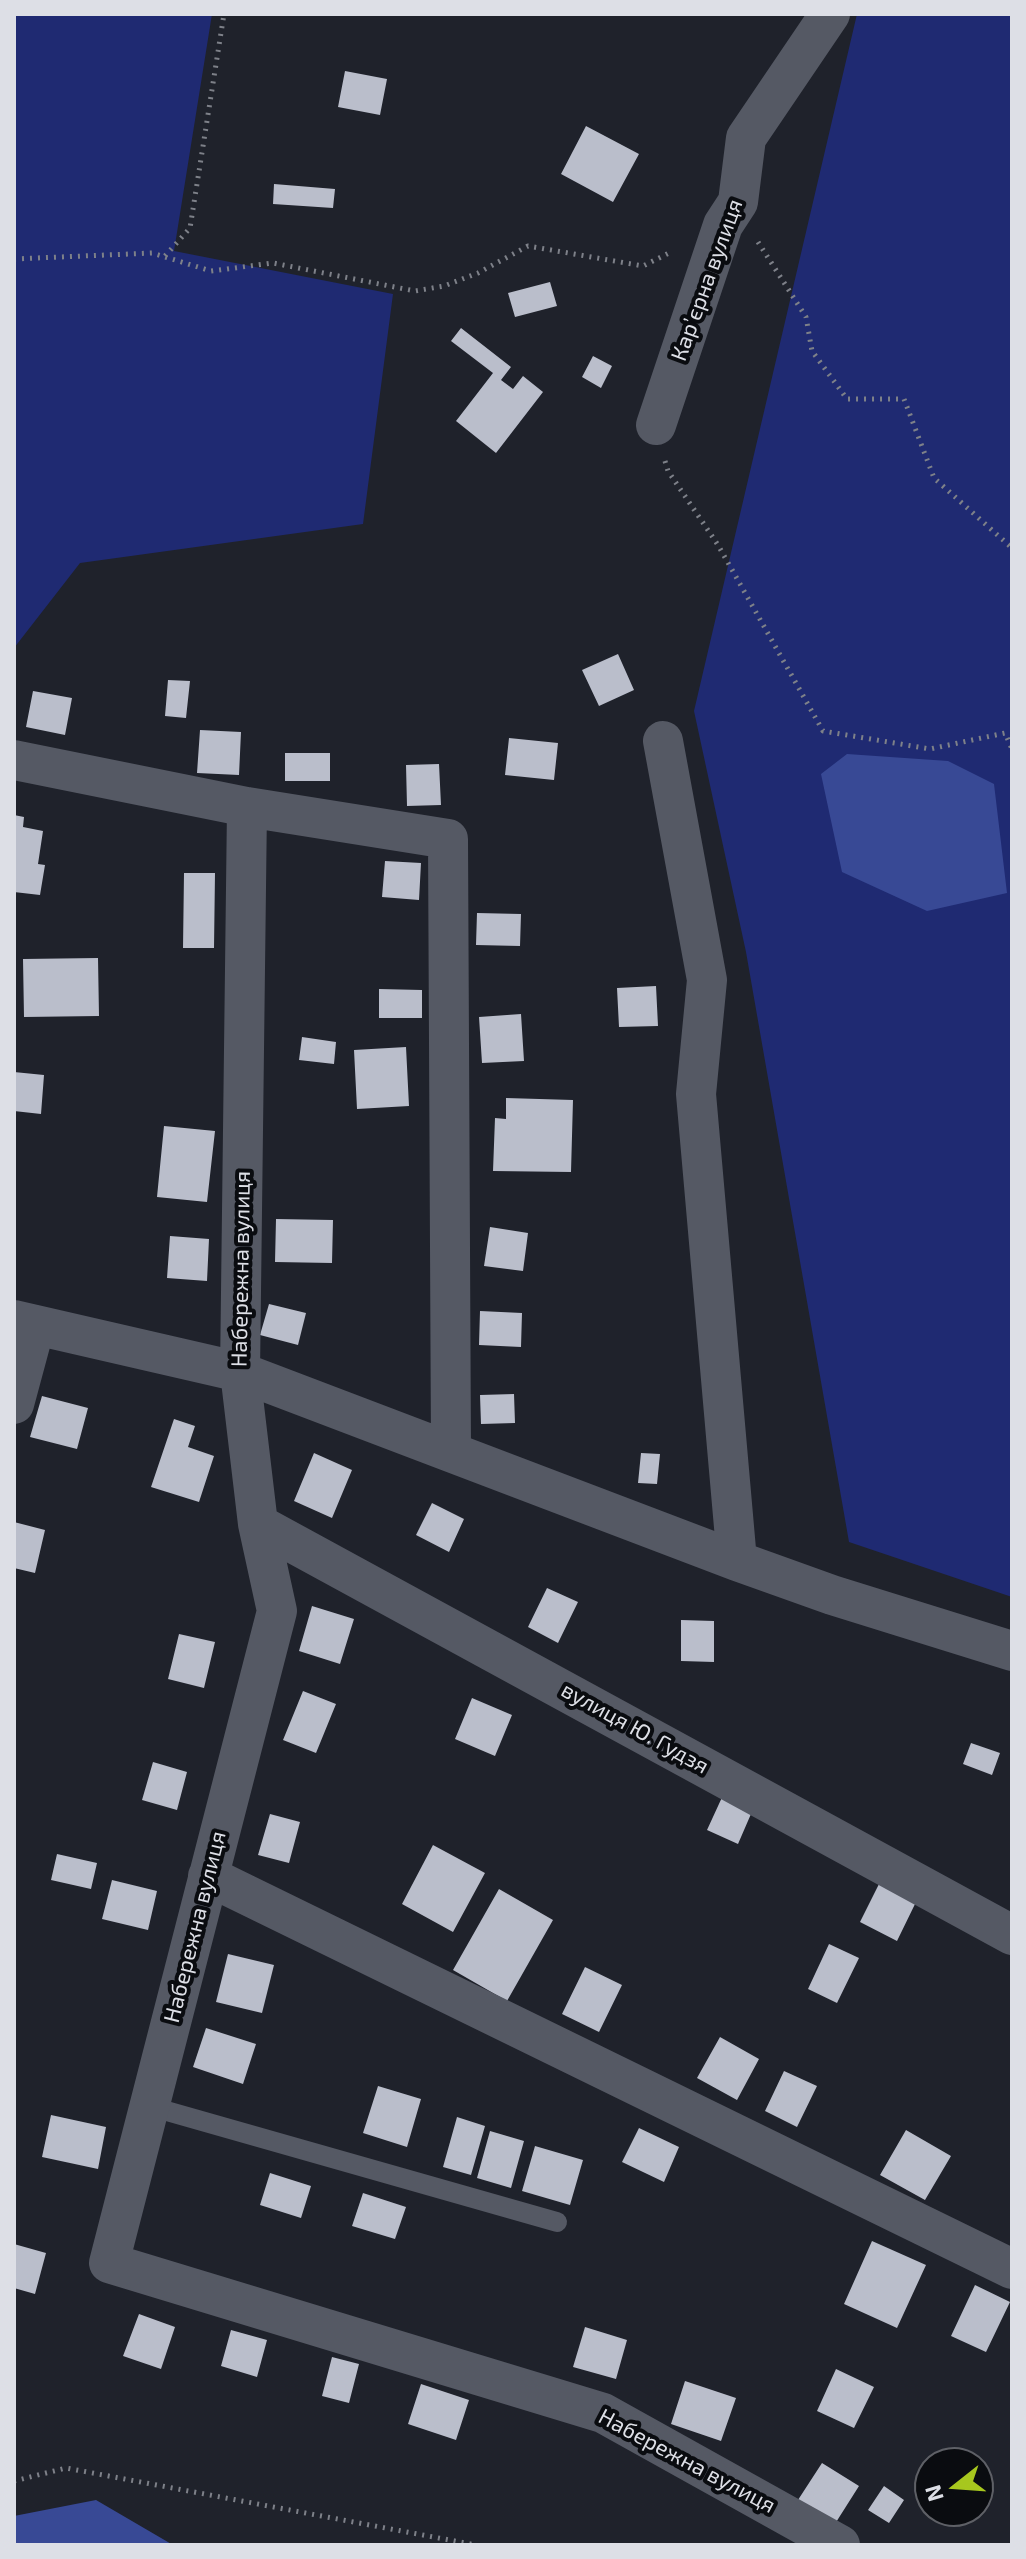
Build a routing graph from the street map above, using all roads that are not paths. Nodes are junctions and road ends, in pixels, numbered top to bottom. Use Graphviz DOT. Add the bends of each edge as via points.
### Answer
graph roads {
  1 [pos="830,14"];
  2 [pos="656,425"];
  3 [pos="663,741"];
  4 [pos="14,760"];
  5 [pos="247,807"];
  6 [pos="24,1323"];
  7 [pos="240,1372"];
  8 [pos="14,1404"];
  9 [pos="451,1450"];
  10 [pos="258,1524"];
  11 [pos="737,1561"];
  12 [pos="1012,1651"];
  13 [pos="208,1876"];
  14 [pos="1012,1935"];
  15 [pos="149,2106"];
  16 [pos="557,2222"];
  17 [pos="1012,2269"];
  18 [pos="840,2545"];
  1 -- 2 [label="street, Карʼєрна вулиця" via="746,138 730,213"];
  3 -- 11 [label="street" via="707,980 696,1094"];
  4 -- 5 [label="street"];
  5 -- 7 [label="street, Набережна вулиця"];
  5 -- 9 [label="street" via="448,839"];
  6 -- 7 [label="street"];
  6 -- 8 [label="street"];
  7 -- 9 [label="street"];
  7 -- 10 [label="street, Набережна вулиця"];
  9 -- 11 [label="street"];
  10 -- 13 [label="street, Набережна вулиця" via="277,1611"];
  10 -- 14 [label="street, вулиця Ю. Гудзя"];
  11 -- 12 [label="street"];
  13 -- 15 [label="street, Набережна вулиця"];
  13 -- 17 [label="street"];
  15 -- 16 [label="lane"];
  15 -- 18 [label="street, Набережна вулиця" via="109,2263 603,2413"];
}
